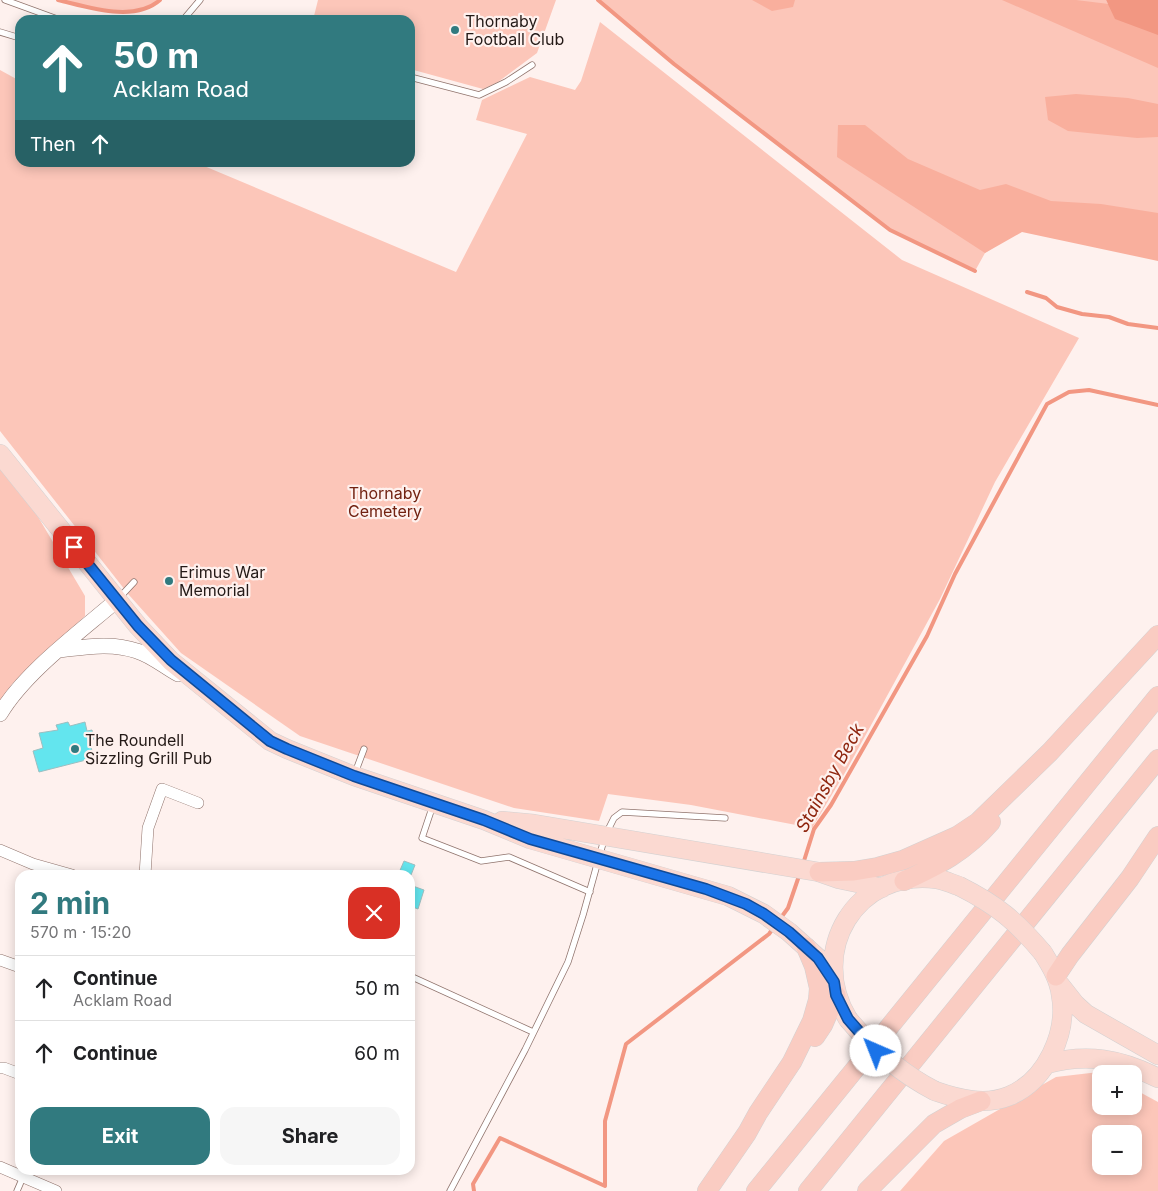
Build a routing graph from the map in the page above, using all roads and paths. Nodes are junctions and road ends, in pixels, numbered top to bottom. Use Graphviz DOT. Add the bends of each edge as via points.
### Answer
graph roads {
  1 [pos="5,0"];
  2 [pos="200,0"];
  3 [pos="46,15"];
  4 [pos="187,15"];
  5 [pos="0,32"];
  6 [pos="15,36"];
  7 [pos="532,65"];
  8 [pos="415,78"];
  9 [pos="0,454"];
  10 [pos="134,582"];
  11 [pos="117,600"];
  12 [pos="1158,635"];
  13 [pos="59,650"];
  14 [pos="203,688"];
  15 [pos="1158,696"];
  16 [pos="0,714"];
  17 [pos="364,749"];
  18 [pos="1158,759"];
  19 [pos="354,776"];
  20 [pos="1017,786"];
  21 [pos="198,803"];
  22 [pos="433,803"];
  23 [pos="725,818"];
  24 [pos="484,820"];
  25 [pos="605,836"];
  26 [pos="1158,836"];
  27 [pos="0,850"];
  28 [pos="598,859"];
  29 [pos="54,870"];
  30 [pos="145,870"];
  31 [pos="816,872"];
  32 [pos="904,881"];
  33 [pos="882,888"];
  34 [pos="590,892"];
  35 [pos="806,946"];
  36 [pos="0,960"];
  37 [pos="15,965"];
  38 [pos="415,978"];
  39 [pos="1057,979"];
  40 [pos="835,989"];
  41 [pos="533,1032"];
  42 [pos="1158,1055"];
  43 [pos="792,1062"];
  44 [pos="1046,1064"];
  45 [pos="0,1068"];
  46 [pos="15,1072"];
  47 [pos="1158,1078"];
  48 [pos="981,1101"];
  49 [pos="0,1167"];
  50 [pos="15,1174"];
  51 [pos="18,1175"];
  52 [pos="23,1177"];
  53 [pos="17,1191"];
  54 [pos="56,1191"];
  55 [pos="450,1191"];
  56 [pos="707,1191"];
  57 [pos="756,1191"];
  58 [pos="808,1191"];
  59 [pos="867,1191"];
  1 -- 3 [label="lane"];
  2 -- 4 [label="lane"];
  5 -- 6 [label="lane"];
  7 -- 8 [label="lane" via="479,95"];
  9 -- 11 [label="main road"];
  10 -- 11 [label="lane"];
  11 -- 13 [label="street"];
  11 -- 14 [label="main road" via="171,660"];
  12 -- 20 [label="highway"];
  13 -- 14 [label="street" via="119,646 138,651"];
  13 -- 16 [label="street" via="18,688"];
  14 -- 19 [label="main road" via="270,741"];
  15 -- 57 [label="highway"];
  17 -- 19 [label="lane"];
  18 -- 58 [label="highway"];
  19 -- 22 [label="main road"];
  20 -- 31 [label="highway" via="978,822 920,853 878,867"];
  20 -- 32 [label="highway" via="1004,807 973,842 952,858"];
  21 -- 30 [label="street" via="162,788 148,828"];
  22 -- 24 [label="main road"];
  22 -- 34 [label="lane" via="422,838 481,861 509,857"];
  23 -- 25 [label="lane" via="622,812 614,818"];
  24 -- 25 [label="main road" via="534,824"];
  24 -- 28 [label="main road" via="530,839"];
  25 -- 28 [label="lane"];
  25 -- 31 [label="main road"];
  26 -- 39 [label="highway" via="1070,955"];
  27 -- 29 [label="street"];
  28 -- 34 [label="lane"];
  28 -- 35 [label="main road" via="728,896 764,914"];
  31 -- 33 [label="main road"];
  32 -- 33 [label="main road"];
  32 -- 39 [label="main road, bridge" via="938,879 976,894 1021,927 1043,953"];
  33 -- 40 [label="main road" via="865,898 844,923 832,961"];
  34 -- 41 [label="lane" via="568,962"];
  35 -- 40 [label="main road" via="818,958"];
  35 -- 43 [label="highway" via="819,988 818,1000 812,1021"];
  36 -- 37 [label="street"];
  38 -- 41 [label="lane"];
  39 -- 42 [label="main road" via="1086,1014"];
  39 -- 44 [label="main road" via="1063,1007 1062,1020"];
  40 -- 43 [label="highway" via="823,1025"];
  40 -- 48 [label="main road, bridge" via="848,1019 884,1058 934,1091"];
  41 -- 55 [label="lane"];
  43 -- 56 [label="highway"];
  44 -- 47 [label="main road" via="1095,1058 1113,1061"];
  44 -- 48 [label="main road" via="1038,1076 1009,1096"];
  45 -- 46 [label="street"];
  48 -- 59 [label="highway" via="934,1124"];
  49 -- 50 [label="street"];
  51 -- 52 [label="street"];
  52 -- 53 [label="lane"];
  52 -- 54 [label="street"];
}
